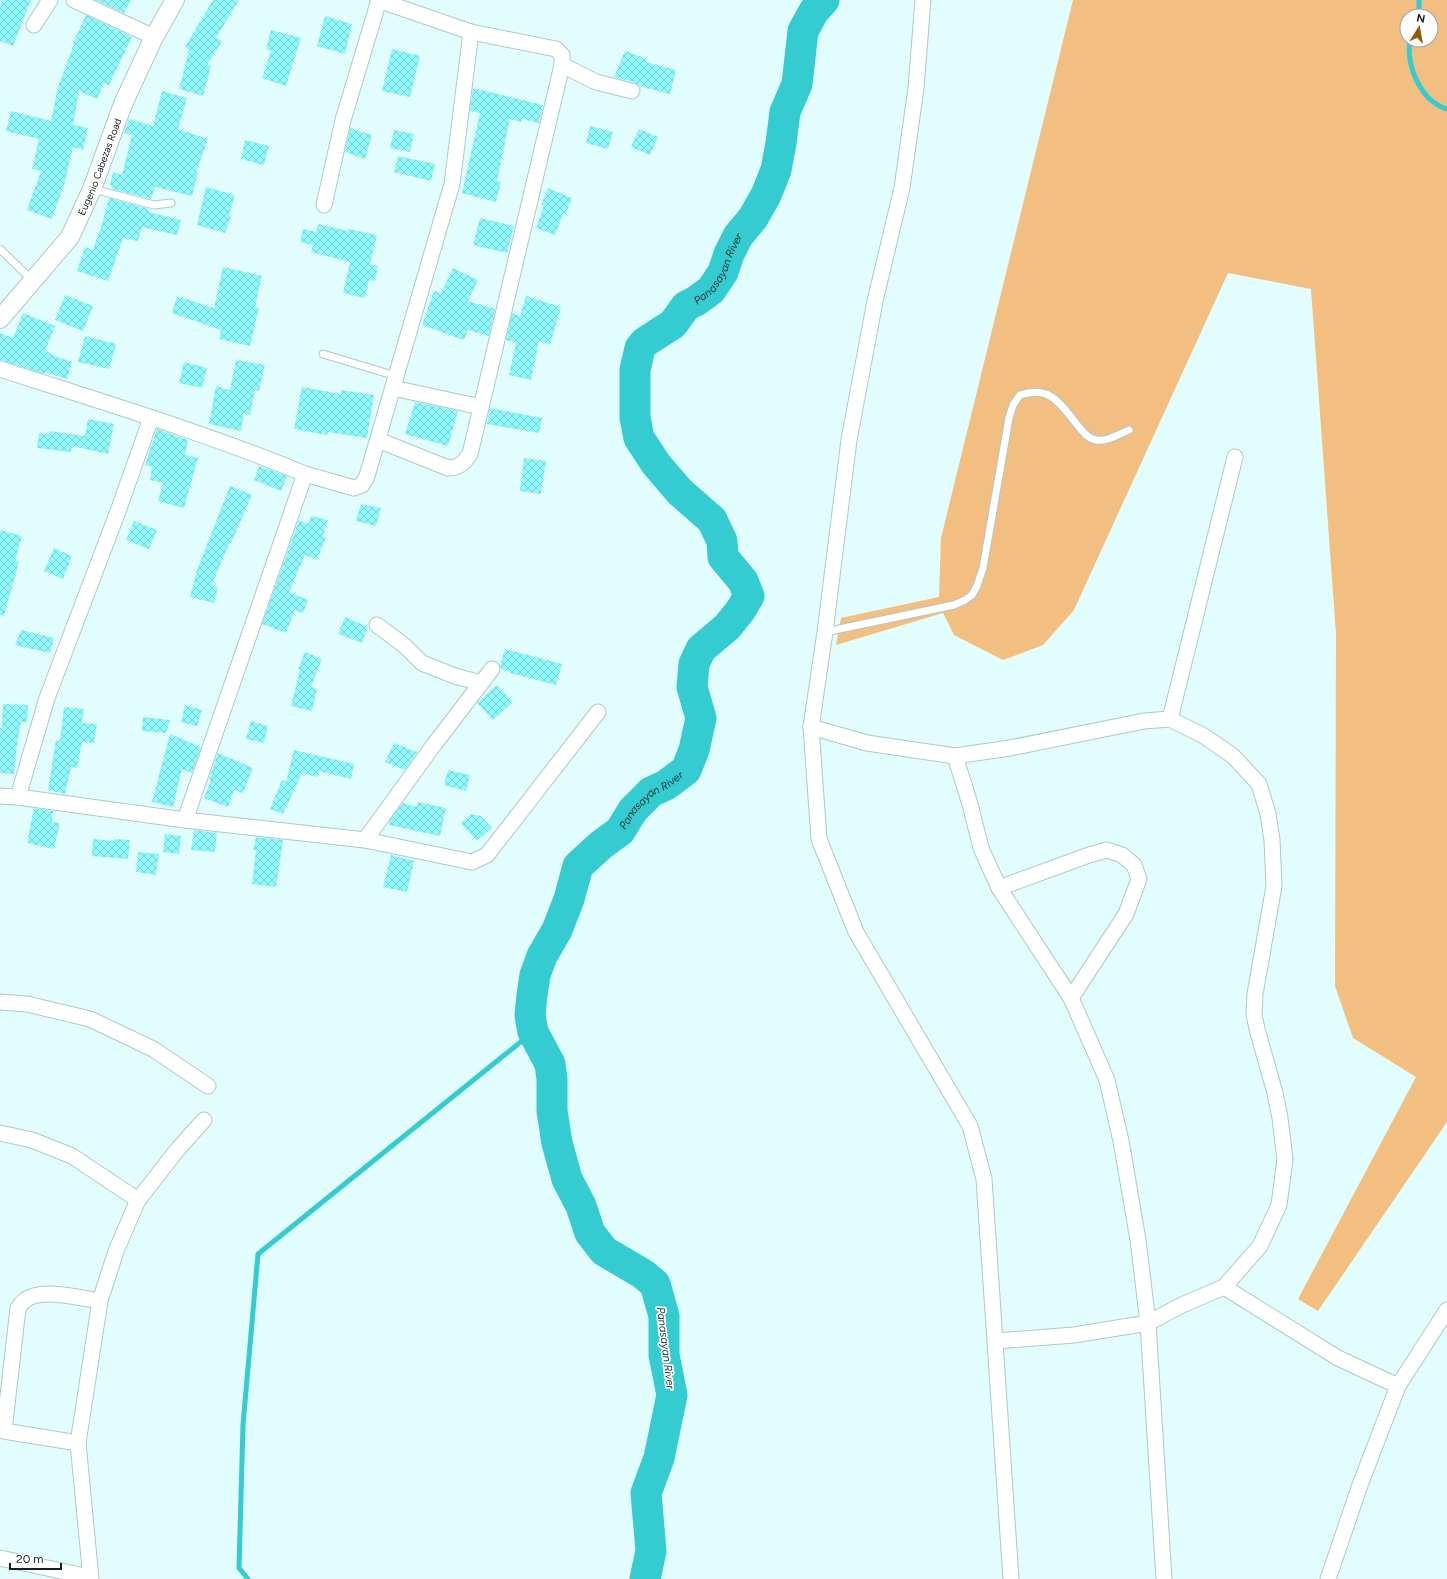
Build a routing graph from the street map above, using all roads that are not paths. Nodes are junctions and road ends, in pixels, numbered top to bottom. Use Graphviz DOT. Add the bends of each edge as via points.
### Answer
graph roads {
  1 [pos="50,0"];
  2 [pos="74,0"];
  3 [pos="176,0"];
  4 [pos="379,0"];
  5 [pos="923,0"];
  6 [pos="34,25"];
  7 [pos="472,32"];
  8 [pos="154,38"];
  9 [pos="562,65"];
  10 [pos="632,91"];
  11 [pos="92,188"];
  12 [pos="171,203"];
  13 [pos="324,205"];
  14 [pos="0,249"];
  15 [pos="33,281"];
  16 [pos="0,319"];
  17 [pos="323,354"];
  18 [pos="0,369"];
  19 [pos="395,382"];
  20 [pos="481,407"];
  21 [pos="151,418"];
  22 [pos="1129,430"];
  23 [pos="378,440"];
  24 [pos="1235,457"];
  25 [pos="305,474"];
  26 [pos="377,625"];
  27 [pos="824,632"];
  28 [pos="492,669"];
  29 [pos="481,683"];
  30 [pos="598,712"];
  31 [pos="1170,719"];
  32 [pos="811,727"];
  33 [pos="955,756"];
  34 [pos="0,796"];
  35 [pos="18,797"];
  36 [pos="185,820"];
  37 [pos="365,840"];
  38 [pos="999,888"];
  39 [pos="1071,998"];
  40 [pos="0,1002"];
  41 [pos="208,1086"];
  42 [pos="204,1120"];
  43 [pos="0,1133"];
  44 [pos="138,1200"];
  45 [pos="1224,1288"];
  46 [pos="100,1301"];
  47 [pos="1447,1310"];
  48 [pos="1148,1323"];
  49 [pos="996,1341"];
  50 [pos="1398,1386"];
  51 [pos="78,1443"];
  52 [pos="0,1558"];
  53 [pos="90,1578"];
  54 [pos="1011,1579"];
  55 [pos="1164,1579"];
  56 [pos="1328,1579"];
  1 -- 6 [label="street"];
  2 -- 8 [label="street"];
  3 -- 8 [label="street, Eugenio Cabezas Road"];
  4 -- 7 [label="street"];
  4 -- 13 [label="street" via="343,120"];
  5 -- 27 [label="street" via="916,88 902,188 874,301 849,440"];
  7 -- 9 [label="street" via="556,49 562,55"];
  7 -- 19 [label="street" via="452,184"];
  8 -- 11 [label="street, Eugenio Cabezas Road" via="123,104"];
  9 -- 10 [label="street" via="596,82"];
  9 -- 20 [label="street"];
  11 -- 12 [label="lane" via="154,205"];
  11 -- 15 [label="street, Eugenio Cabezas Road" via="70,238"];
  14 -- 15 [label="lane"];
  15 -- 16 [label="street, Eugenio Cabezas Road"];
  17 -- 19 [label="lane"];
  18 -- 21 [label="street"];
  19 -- 20 [label="street"];
  19 -- 23 [label="street"];
  20 -- 23 [label="street" via="470,454 466,461 454,468 448,468"];
  21 -- 25 [label="street"];
  21 -- 35 [label="street" via="47,698"];
  22 -- 27 [label="lane" via="1112,438 1096,440 1086,435 1057,400 1047,394 1038,391 1020,395 1013,405 1009,418 983,568 972,594 965,600 942,608"];
  23 -- 25 [label="street" via="367,476 358,487"];
  24 -- 31 [label="street"];
  25 -- 36 [label="street"];
  26 -- 29 [label="street" via="405,646 422,663"];
  27 -- 32 [label="street"];
  28 -- 29 [label="street"];
  29 -- 37 [label="street"];
  30 -- 37 [label="street" via="487,854 472,862"];
  31 -- 33 [label="street" via="1144,721 1010,748"];
  31 -- 45 [label="street" via="1204,736 1233,756 1259,784 1272,840 1274,886 1255,994 1254,1014 1275,1093 1285,1159 1279,1205 1260,1246"];
  32 -- 33 [label="street" via="867,743"];
  32 -- 49 [label="street" via="819,839 836,882 856,932 970,1126 984,1179"];
  33 -- 38 [label="street" via="981,848"];
  34 -- 35 [label="street"];
  35 -- 36 [label="street"];
  36 -- 37 [label="street"];
  38 -- 39 [label="street"];
  38 -- 39 [label="street" via="1107,850 1122,855 1134,865 1139,879 1126,914"];
  39 -- 48 [label="street" via="1107,1080 1137,1232"];
  40 -- 41 [label="street" via="27,1004 90,1019 153,1049"];
  42 -- 44 [label="street"];
  43 -- 44 [label="street" via="32,1140 72,1156"];
  44 -- 46 [label="street" via="116,1251"];
  45 -- 48 [label="street" via="1182,1305"];
  45 -- 50 [label="street" via="1338,1358"];
  46 -- 51 [label="street"];
  46 -- 51 [label="street" via="56,1294 24,1300 18,1308 4,1431"];
  47 -- 50 [label="street"];
  48 -- 49 [label="street" via="1074,1335"];
  48 -- 55 [label="street"];
  49 -- 54 [label="street"];
  50 -- 56 [label="street"];
  51 -- 53 [label="street"];
  52 -- 53 [label="street"];
}
